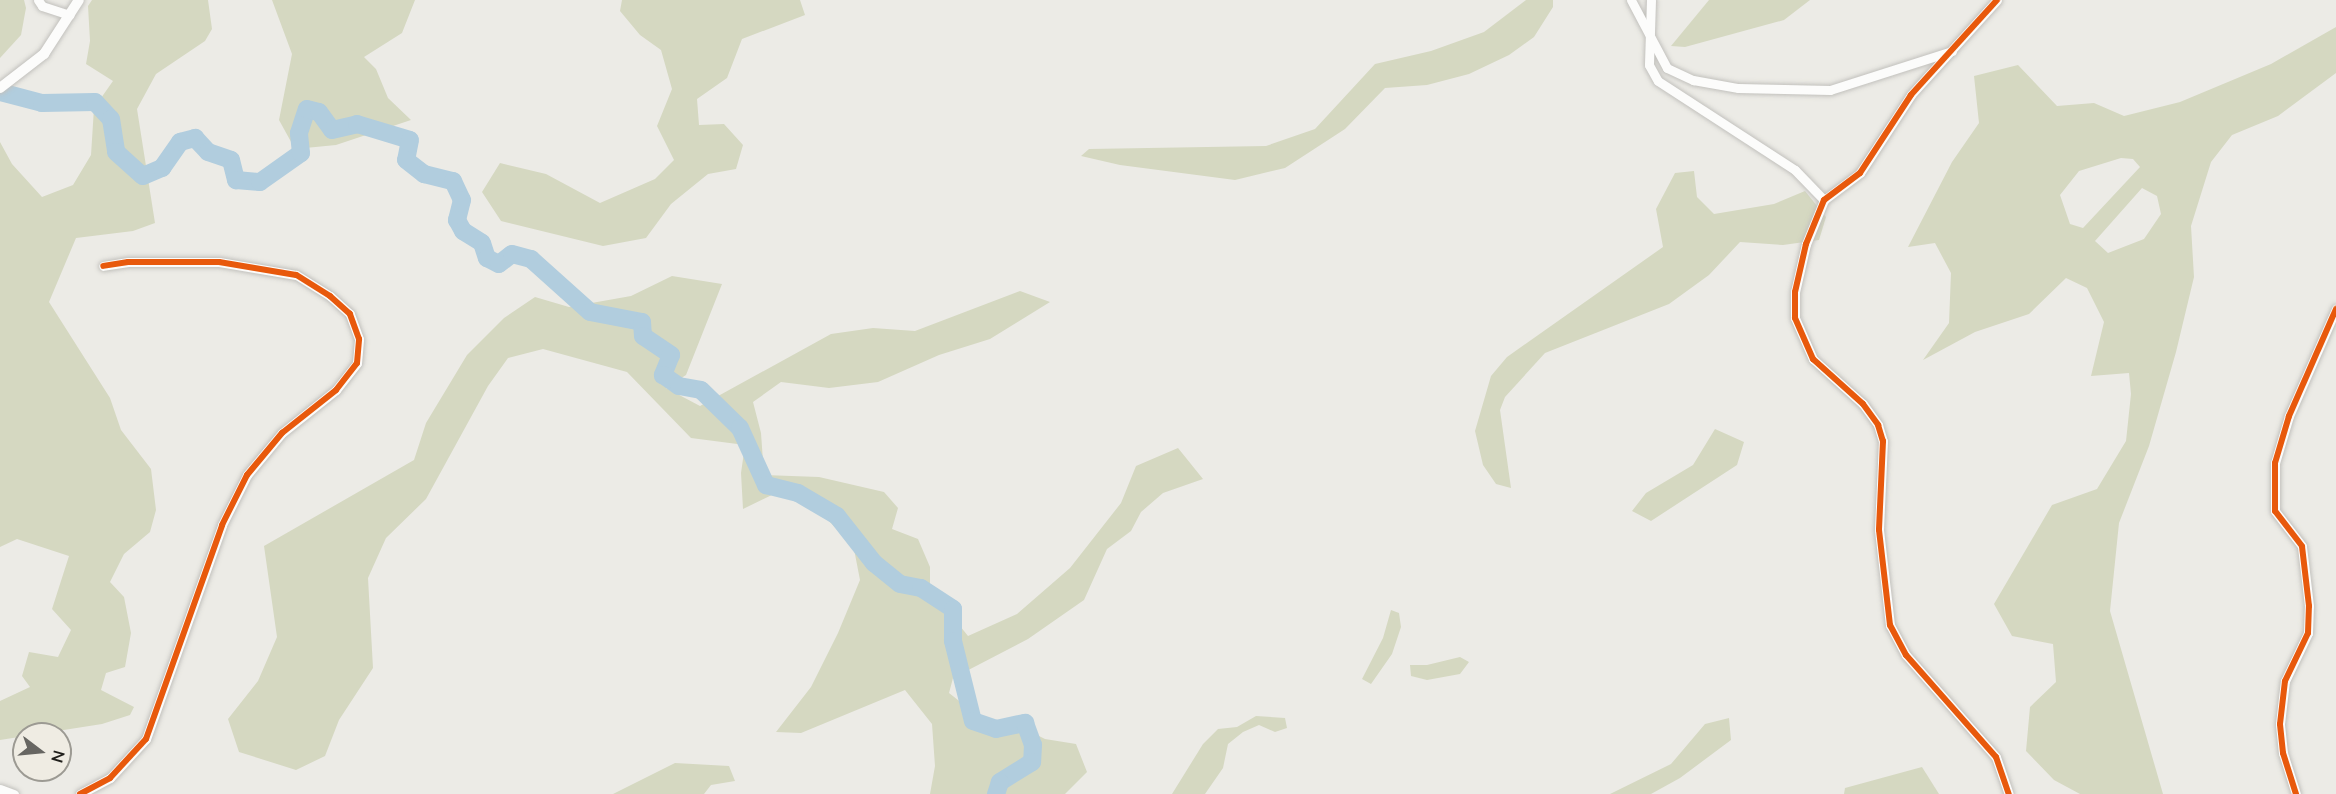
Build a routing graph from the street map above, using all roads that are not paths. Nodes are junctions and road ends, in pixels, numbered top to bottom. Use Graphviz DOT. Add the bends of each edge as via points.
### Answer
graph roads {
  1 [pos="38,0"];
  2 [pos="79,0"];
  3 [pos="1631,0"];
  4 [pos="1651,0"];
  5 [pos="1997,0"];
  6 [pos="70,15"];
  7 [pos="1648,34"];
  8 [pos="1954,51"];
  9 [pos="0,88"];
  10 [pos="1824,200"];
  11 [pos="103,266"];
  12 [pos="2336,309"];
  13 [pos="0,789"];
  14 [pos="14,794"];
  15 [pos="80,794"];
  16 [pos="2009,794"];
  17 [pos="2296,794"];
  1 -- 6 [label="street" via="42,6"];
  2 -- 6 [label="street"];
  3 -- 7 [label="street"];
  4 -- 7 [label="street"];
  5 -- 8 [label="street"];
  6 -- 9 [label="street" via="44,54"];
  7 -- 8 [label="street" via="1660,61 1679,75 1703,83 1757,91 1830,90"];
  7 -- 10 [label="street" via="1648,65 1658,81 1795,170"];
  8 -- 10 [label="street" via="1911,95 1860,173"];
  10 -- 16 [label="street" via="1809,233 1795,292 1800,336 1813,359 1863,404 1878,425 1883,441 1879,530 1890,625 1906,655 1995,757"];
  11 -- 15 [label="street" via="128,262 219,262 296,276 330,296 350,314 359,339 357,363 336,390 282,433 247,476 222,525 146,739 110,778"];
  12 -- 17 [label="street" via="2302,383 2276,463 2275,511 2302,546 2309,606 2308,633 2285,681 2280,724 2283,753"];
  13 -- 14 [label="street"];
}
